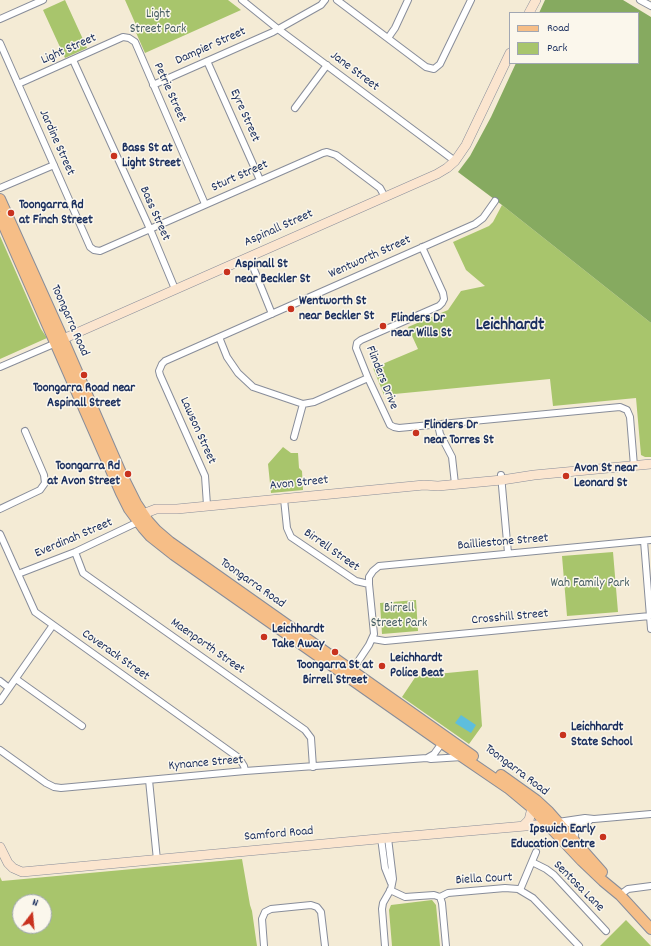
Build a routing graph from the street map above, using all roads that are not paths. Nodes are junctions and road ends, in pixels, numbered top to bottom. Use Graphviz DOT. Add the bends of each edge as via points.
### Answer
graph roads {
  1 [pos="43,0"];
  2 [pos="242,0"];
  3 [pos="325,0"];
  4 [pos="337,0"];
  5 [pos="408,0"];
  6 [pos="471,0"];
  7 [pos="536,0"];
  8 [pos="640,0"];
  9 [pos="651,6"];
  10 [pos="530,12"];
  11 [pos="0,19"];
  12 [pos="278,29"];
  13 [pos="129,38"];
  14 [pos="388,38"];
  15 [pos="0,44"];
  16 [pos="509,55"];
  17 [pos="73,60"];
  18 [pos="207,61"];
  19 [pos="327,66"];
  20 [pos="18,84"];
  21 [pos="153,85"];
  22 [pos="295,108"];
  23 [pos="455,161"];
  24 [pos="54,165"];
  25 [pos="260,180"];
  26 [pos="0,188"];
  27 [pos="385,197"];
  28 [pos="0,199"];
  29 [pos="495,201"];
  30 [pos="205,204"];
  31 [pos="0,217"];
  32 [pos="150,229"];
  33 [pos="422,247"];
  34 [pos="94,250"];
  35 [pos="249,257"];
  36 [pos="175,289"];
  37 [pos="272,314"];
  38 [pos="219,337"];
  39 [pos="59,341"];
  40 [pos="0,367"];
  41 [pos="160,368"];
  42 [pos="368,378"];
  43 [pos="304,404"];
  44 [pos="438,425"];
  45 [pos="25,431"];
  46 [pos="294,437"];
  47 [pos="651,464"];
  48 [pos="634,466"];
  49 [pos="501,478"];
  50 [pos="454,482"];
  51 [pos="284,499"];
  52 [pos="207,505"];
  53 [pos="0,508"];
  54 [pos="143,519"];
  55 [pos="0,534"];
  56 [pos="651,540"];
  57 [pos="644,541"];
  58 [pos="75,552"];
  59 [pos="508,553"];
  60 [pos="18,574"];
  61 [pos="369,584"];
  62 [pos="650,616"];
  63 [pos="53,625"];
  64 [pos="651,629"];
  65 [pos="373,639"];
  66 [pos="350,673"];
  67 [pos="16,679"];
  68 [pos="0,681"];
  69 [pos="9,688"];
  70 [pos="0,701"];
  71 [pos="82,726"];
  72 [pos="447,743"];
  73 [pos="0,750"];
  74 [pos="464,757"];
  75 [pos="427,758"];
  76 [pos="437,759"];
  77 [pos="313,767"];
  78 [pos="245,771"];
  79 [pos="149,780"];
  80 [pos="532,808"];
  81 [pos="651,814"];
  82 [pos="594,819"];
  83 [pos="555,823"];
  84 [pos="581,823"];
  85 [pos="523,826"];
  86 [pos="384,838"];
  87 [pos="574,840"];
  88 [pos="0,847"];
  89 [pos="536,852"];
  90 [pos="157,860"];
  91 [pos="532,862"];
  92 [pos="651,886"];
  93 [pos="391,887"];
  94 [pos="520,890"];
  95 [pos="617,892"];
  96 [pos="440,897"];
  97 [pos="651,929"];
  98 [pos="606,931"];
  99 [pos="264,946"];
  100 [pos="325,946"];
  101 [pos="385,946"];
  102 [pos="446,946"];
  103 [pos="579,946"];
  1 -- 11 [label="street"];
  2 -- 12 [label="street, Jane Street"];
  3 -- 12 [label="street, Dampier Street" via="321,5"];
  4 -- 14 [label="street"];
  5 -- 14 [label="street"];
  6 -- 14 [label="street" via="440,64 434,69 426,67"];
  7 -- 10 [label="street"];
  8 -- 9 [label="street"];
  12 -- 18 [label="street, Dampier Street"];
  12 -- 19 [label="street, Jane Street"];
  13 -- 17 [label="street, Light Street" via="123,38"];
  13 -- 21 [label="street, Petrie Street" via="135,42"];
  15 -- 20 [label="street, Jardine Street"];
  16 -- 23 [label="street, Aspinall Street" via="466,145"];
  17 -- 20 [label="street, Light Street"];
  17 -- 32 [label="street, Bass Street"];
  18 -- 21 [label="street, Dampier Street"];
  18 -- 25 [label="street, Eyre Street"];
  19 -- 22 [label="street"];
  19 -- 23 [label="street, Jane Street"];
  20 -- 24 [label="street, Jardine Street"];
  21 -- 30 [label="street, Petrie Street"];
  23 -- 27 [label="street, Aspinall Street" via="436,174"];
  24 -- 26 [label="street"];
  24 -- 34 [label="street, Jardine Street" via="90,247"];
  25 -- 27 [label="street, Sturt Street" via="327,152 336,155 380,188"];
  25 -- 30 [label="street, Sturt Street"];
  27 -- 35 [label="street, Aspinall Street"];
  28 -- 39 [label="main road, Toongarra Road"];
  29 -- 33 [label="street, Wentworth Street" via="474,224"];
  30 -- 32 [label="street, Sturt Street"];
  31 -- 39 [label="main road, Toongarra Road"];
  32 -- 34 [label="street, Sturt Street" via="100,251"];
  32 -- 36 [label="street, Bass Street"];
  33 -- 37 [label="street, Wentworth Street"];
  33 -- 42 [label="street, Flinders Drive" via="443,293 443,301 439,306 359,341 356,350"];
  35 -- 36 [label="street, Aspinall Street"];
  35 -- 37 [label="street"];
  36 -- 39 [label="street, Aspinall Street"];
  37 -- 38 [label="street, Wentworth Street"];
  38 -- 41 [label="street, Wentworth Street" via="165,361"];
  38 -- 43 [label="street" via="227,357 238,373 253,387"];
  39 -- 40 [label="street, Aspinall Street"];
  39 -- 54 [label="main road, Toongarra Road"];
  41 -- 52 [label="street, Lawson Street" via="160,375 206,476"];
  42 -- 43 [label="street"];
  42 -- 44 [label="street, Flinders Drive" via="387,421 392,426 396,428"];
  43 -- 46 [label="street"];
  44 -- 48 [label="street, Flinders Drive" via="620,407 627,410 630,417"];
  44 -- 50 [label="street" via="452,457"];
  45 -- 53 [label="street" via="45,483 40,490"];
  47 -- 48 [label="street, Avon Street"];
  48 -- 49 [label="street, Avon Street" via="534,475 514,474"];
  49 -- 50 [label="street, Avon Street"];
  49 -- 59 [label="street"];
  50 -- 51 [label="street, Avon Street" via="437,481 424,485"];
  51 -- 52 [label="street, Avon Street"];
  51 -- 61 [label="street, Birrell Street" via="286,528 291,537 356,582"];
  52 -- 54 [label="street, Avon Street" via="156,509"];
  54 -- 58 [label="street, Everdinah Street"];
  54 -- 66 [label="main road, Toongarra Road" via="170,542"];
  55 -- 60 [label="street, Coverack Street"];
  56 -- 57 [label="street, Bailliestone Street"];
  57 -- 59 [label="street, Bailliestone Street"];
  57 -- 62 [label="street"];
  58 -- 60 [label="street, Everdinah Street"];
  58 -- 77 [label="street, Maenporth Street" via="83,573 305,730 311,738"];
  59 -- 61 [label="street, Bailliestone Street" via="378,566 369,577"];
  60 -- 63 [label="street, Coverack Street" via="35,612"];
  61 -- 65 [label="street, Birrell Street"];
  62 -- 64 [label="street"];
  62 -- 65 [label="street, Crosshill Street" via="385,641"];
  63 -- 67 [label="street"];
  63 -- 78 [label="street, Coverack Street" via="239,758"];
  65 -- 66 [label="street"];
  66 -- 72 [label="main road, Toongarra Road"];
  67 -- 69 [label="street"];
  67 -- 71 [label="street"];
  68 -- 69 [label="street"];
  69 -- 70 [label="street"];
  72 -- 74 [label="main road, Toongarra Road"];
  72 -- 75 [label="street"];
  72 -- 76 [label="street"];
  72 -- 83 [label="main road, Toongarra Road" via="524,791 536,800"];
  73 -- 79 [label="street, Kynance Street" via="54,787"];
  74 -- 76 [label="street, Kynance Street"];
  74 -- 80 [label="main road, Toongarra Road"];
  75 -- 76 [label="street, Kynance Street"];
  75 -- 77 [label="street, Kynance Street"];
  77 -- 78 [label="street, Kynance Street"];
  78 -- 79 [label="street, Kynance Street"];
  79 -- 90 [label="street"];
  80 -- 83 [label="main road, Toongarra Road"];
  80 -- 85 [label="street"];
  81 -- 82 [label="street, Samford Road"];
  82 -- 83 [label="street, Samford Road"];
  82 -- 84 [label="street, Samford Road"];
  83 -- 84 [label="street, Samford Road"];
  83 -- 85 [label="street, Samford Road"];
  83 -- 87 [label="main road, Toongarra Road"];
  83 -- 95 [label="main road, Toongarra Road" via="587,866"];
  84 -- 87 [label="street" via="576,829"];
  85 -- 86 [label="street, Samford Road"];
  86 -- 90 [label="street, Samford Road"];
  86 -- 93 [label="street" via="392,864"];
  87 -- 95 [label="main road, Toongarra Road"];
  88 -- 90 [label="street, Samford Road" via="8,863 22,872"];
  89 -- 91 [label="street"];
  91 -- 94 [label="street"];
  91 -- 98 [label="street, Sentosa Lane" via="554,875"];
  92 -- 95 [label="street"];
  93 -- 96 [label="street, Biella Court" via="406,897 434,894"];
  93 -- 101 [label="street" via="382,909"];
  94 -- 96 [label="street, Biella Court" via="504,888 448,893"];
  94 -- 103 [label="street, Biella Court" via="536,900"];
  95 -- 97 [label="main road, Toongarra Road"];
  96 -- 102 [label="street"];
  99 -- 100 [label="street" via="262,919 266,912 271,909 311,905 317,907 321,913"];
}
